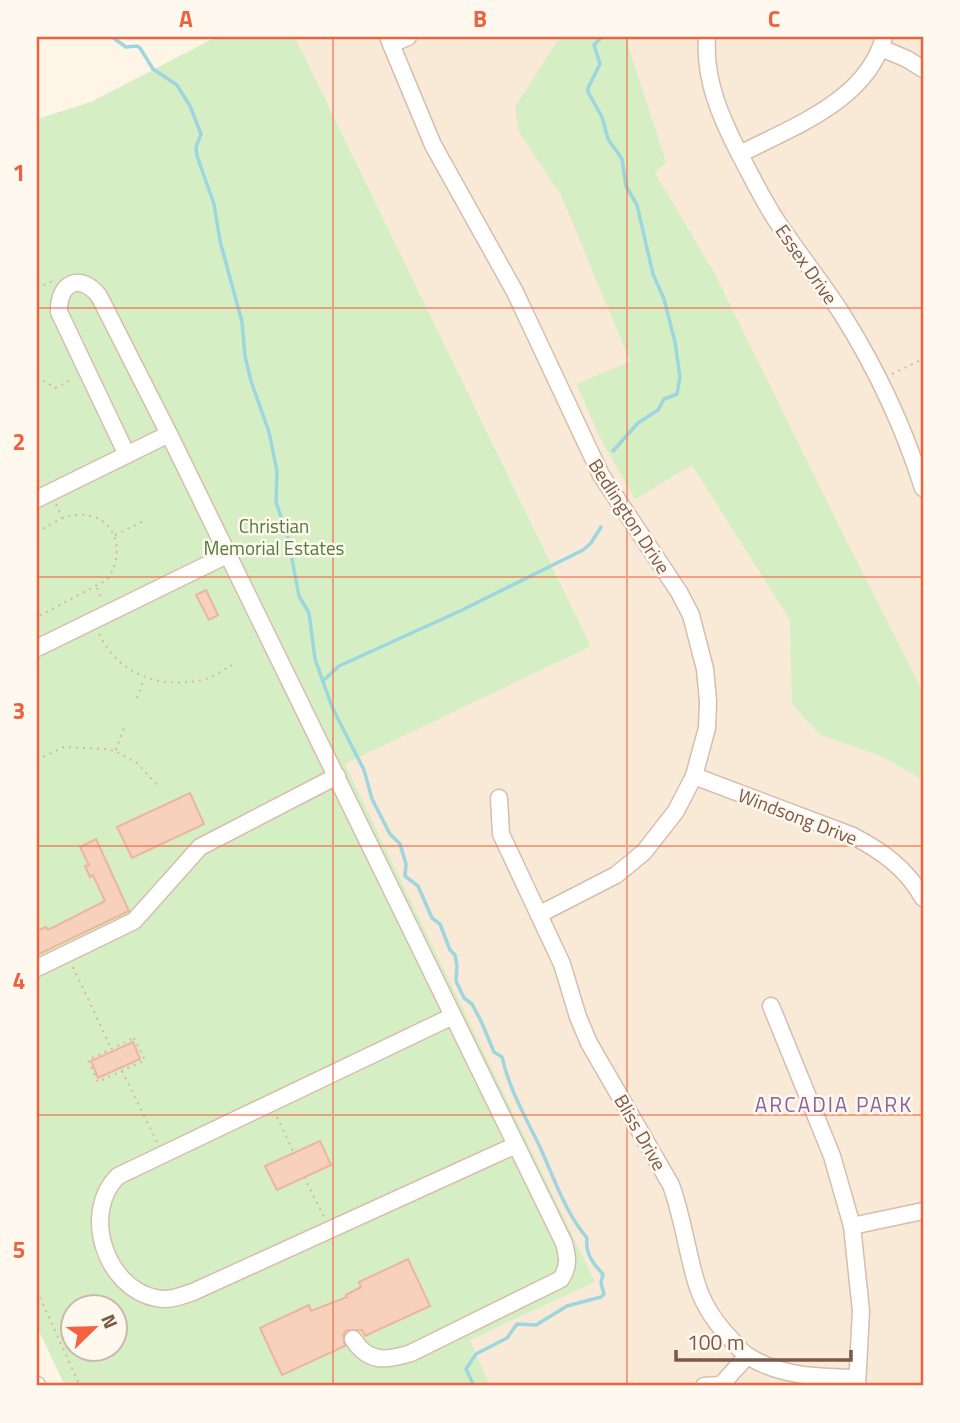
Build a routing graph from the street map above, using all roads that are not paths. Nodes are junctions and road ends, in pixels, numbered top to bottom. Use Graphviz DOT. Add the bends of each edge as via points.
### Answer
graph roads {
  1 [pos="408,37"];
  2 [pos="707,37"];
  3 [pos="390,40"];
  4 [pos="882,43"];
  5 [pos="923,69"];
  6 [pos="740,154"];
  7 [pos="169,434"];
  8 [pos="127,455"];
  9 [pos="923,488"];
  10 [pos="37,499"];
  11 [pos="229,554"];
  12 [pos="37,649"];
  13 [pos="337,776"];
  14 [pos="694,776"];
  15 [pos="499,798"];
  16 [pos="923,898"];
  17 [pos="540,914"];
  18 [pos="37,968"];
  19 [pos="771,1006"];
  20 [pos="453,1016"];
  21 [pos="516,1145"];
  22 [pos="923,1211"];
  23 [pos="852,1226"];
  24 [pos="353,1339"];
  25 [pos="747,1356"];
  26 [pos="857,1382"];
  27 [pos="722,1385"];
  28 [pos="704,1386"];
  1 -- 3 [label="street"];
  2 -- 6 [label="street, Essex Drive" via="715,100"];
  3 -- 14 [label="street, Bedlington Drive" via="433,145 510,282 601,475 691,615 708,701 707,728"];
  4 -- 5 [label="street"];
  4 -- 6 [label="street" via="843,97"];
  6 -- 9 [label="street, Essex Drive" via="777,221 844,316 905,438"];
  7 -- 8 [label="street"];
  7 -- 8 [label="street" via="99,296 80,283 66,288 59,312"];
  7 -- 11 [label="street"];
  8 -- 10 [label="street"];
  11 -- 12 [label="street"];
  11 -- 13 [label="street"];
  13 -- 18 [label="street" via="200,847 134,921"];
  13 -- 20 [label="street"];
  14 -- 16 [label="street, Windsong Drive" via="865,842 904,871"];
  14 -- 17 [label="street, Bedlington Drive" via="676,811 644,852 616,875"];
  15 -- 17 [label="street, Bliss Drive" via="502,834"];
  17 -- 25 [label="street, Bliss Drive" via="589,1043 671,1185 702,1299 717,1324"];
  19 -- 23 [label="street" via="832,1156"];
  20 -- 21 [label="street"];
  20 -- 21 [label="street" via="118,1176 108,1185 100,1211 108,1257 131,1287 159,1299 174,1298"];
  21 -- 24 [label="street" via="564,1243 568,1261 561,1279 399,1357 368,1355"];
  22 -- 23 [label="street"];
  23 -- 26 [label="street" via="861,1311"];
  25 -- 26 [label="street, Bliss Drive" via="811,1377"];
  25 -- 27 [label="street"];
  27 -- 28 [label="street"];
}
